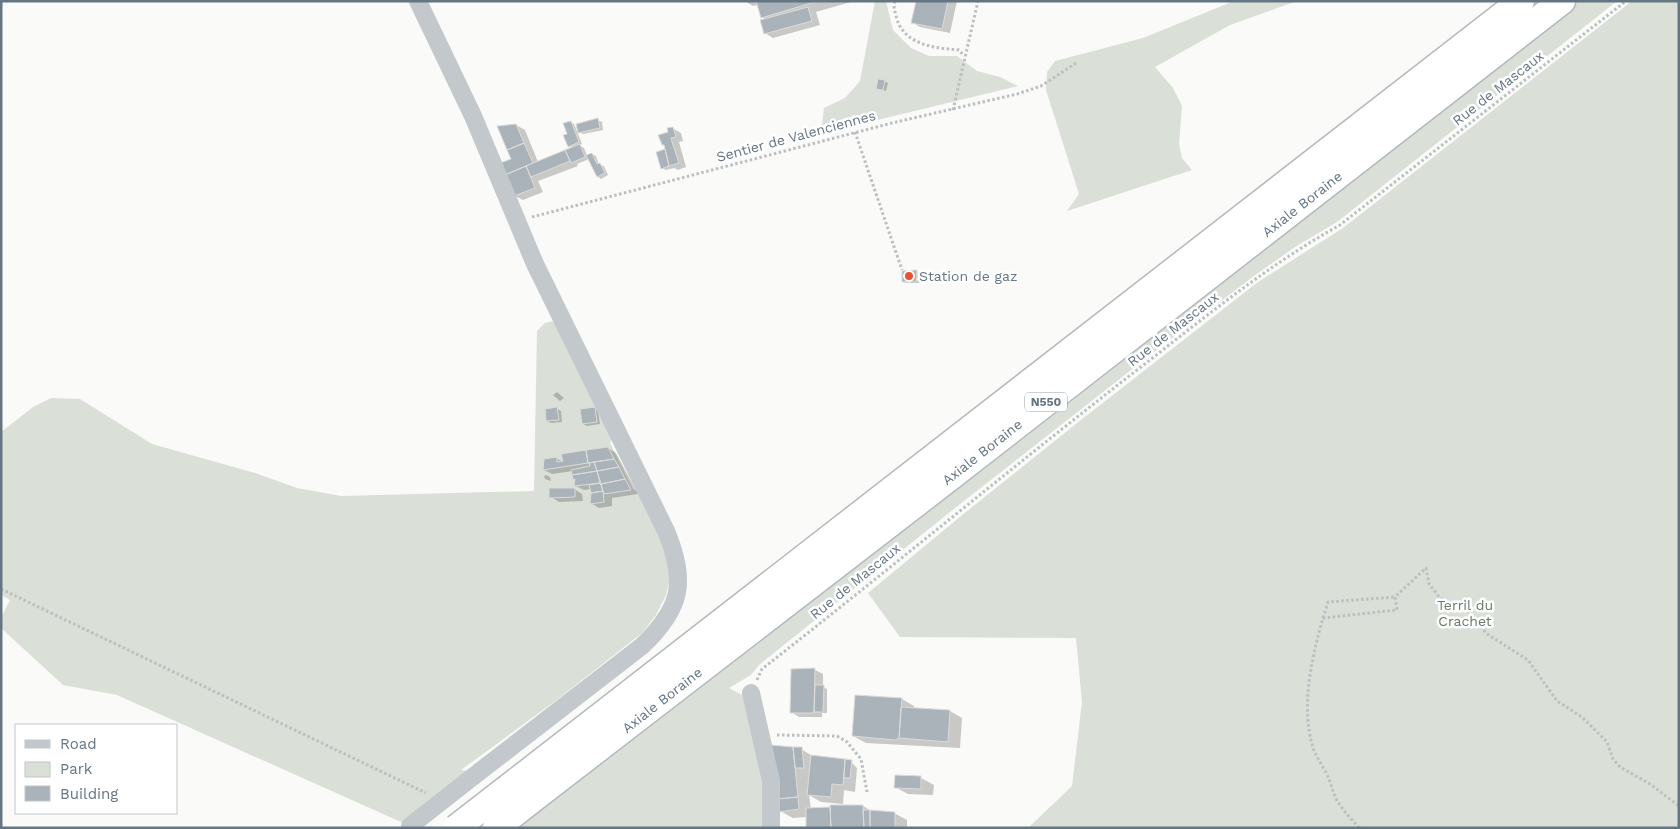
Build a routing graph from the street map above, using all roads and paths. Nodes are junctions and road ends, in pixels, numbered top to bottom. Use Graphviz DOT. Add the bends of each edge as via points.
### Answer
graph roads {
  1 [pos="418,1"];
  2 [pos="895,1"];
  3 [pos="978,1"];
  4 [pos="1521,1"];
  5 [pos="1562,1"];
  6 [pos="1626,1"];
  7 [pos="965,56"];
  8 [pos="1076,63"];
  9 [pos="953,110"];
  10 [pos="855,132"];
  11 [pos="517,220"];
  12 [pos="902,270"];
  13 [pos="1,589"];
  14 [pos="1395,597"];
  15 [pos="1322,618"];
  16 [pos="752,693"];
  17 [pos="761,735"];
  18 [pos="867,792"];
  19 [pos="429,794"];
  20 [pos="519,794"];
  21 [pos="1679,806"];
  22 [pos="409,827"];
  23 [pos="456,828"];
  24 [pos="496,828"];
  25 [pos="771,828"];
  26 [pos="1359,828"];
  1 -- 11 [label="street" via="473,116"];
  2 -- 7 [label="path" via="899,26 915,42 939,49 960,50"];
  3 -- 7 [label="path"];
  4 -- 20 [label="highway, Axiale Boraine / N550"];
  5 -- 20 [label="highway, Axiale Boraine / N550" via="944,482"];
  6 -- 16 [label="path, Rue de Mascaux" via="1340,226 1256,279 1073,420 762,669"];
  7 -- 9 [label="path"];
  8 -- 9 [label="path, Sentier de Valenciennes" via="1041,86"];
  9 -- 10 [label="path, Sentier de Valenciennes"];
  10 -- 11 [label="path, Sentier de Valenciennes"];
  10 -- 12 [label="path"];
  11 -- 22 [label="street, bridge" via="535,264 666,531 675,553 677,596 670,616 642,646"];
  13 -- 19 [label="path"];
  14 -- 15 [label="path" via="1328,602"];
  14 -- 15 [label="path" via="1397,610"];
  14 -- 21 [label="path" via="1426,568 1429,584 1440,598 1468,611 1487,634 1528,660 1557,701 1582,717 1607,742 1612,759 1620,767"];
  15 -- 26 [label="path" via="1310,674 1312,744 1334,795"];
  16 -- 17 [label="street"];
  17 -- 18 [label="path" via="837,736 847,742 861,759"];
  17 -- 25 [label="street" via="771,781"];
  20 -- 23 [label="highway, Axiale Boraine / N550, bridge"];
  20 -- 24 [label="highway, Axiale Boraine / N550, bridge"];
}
